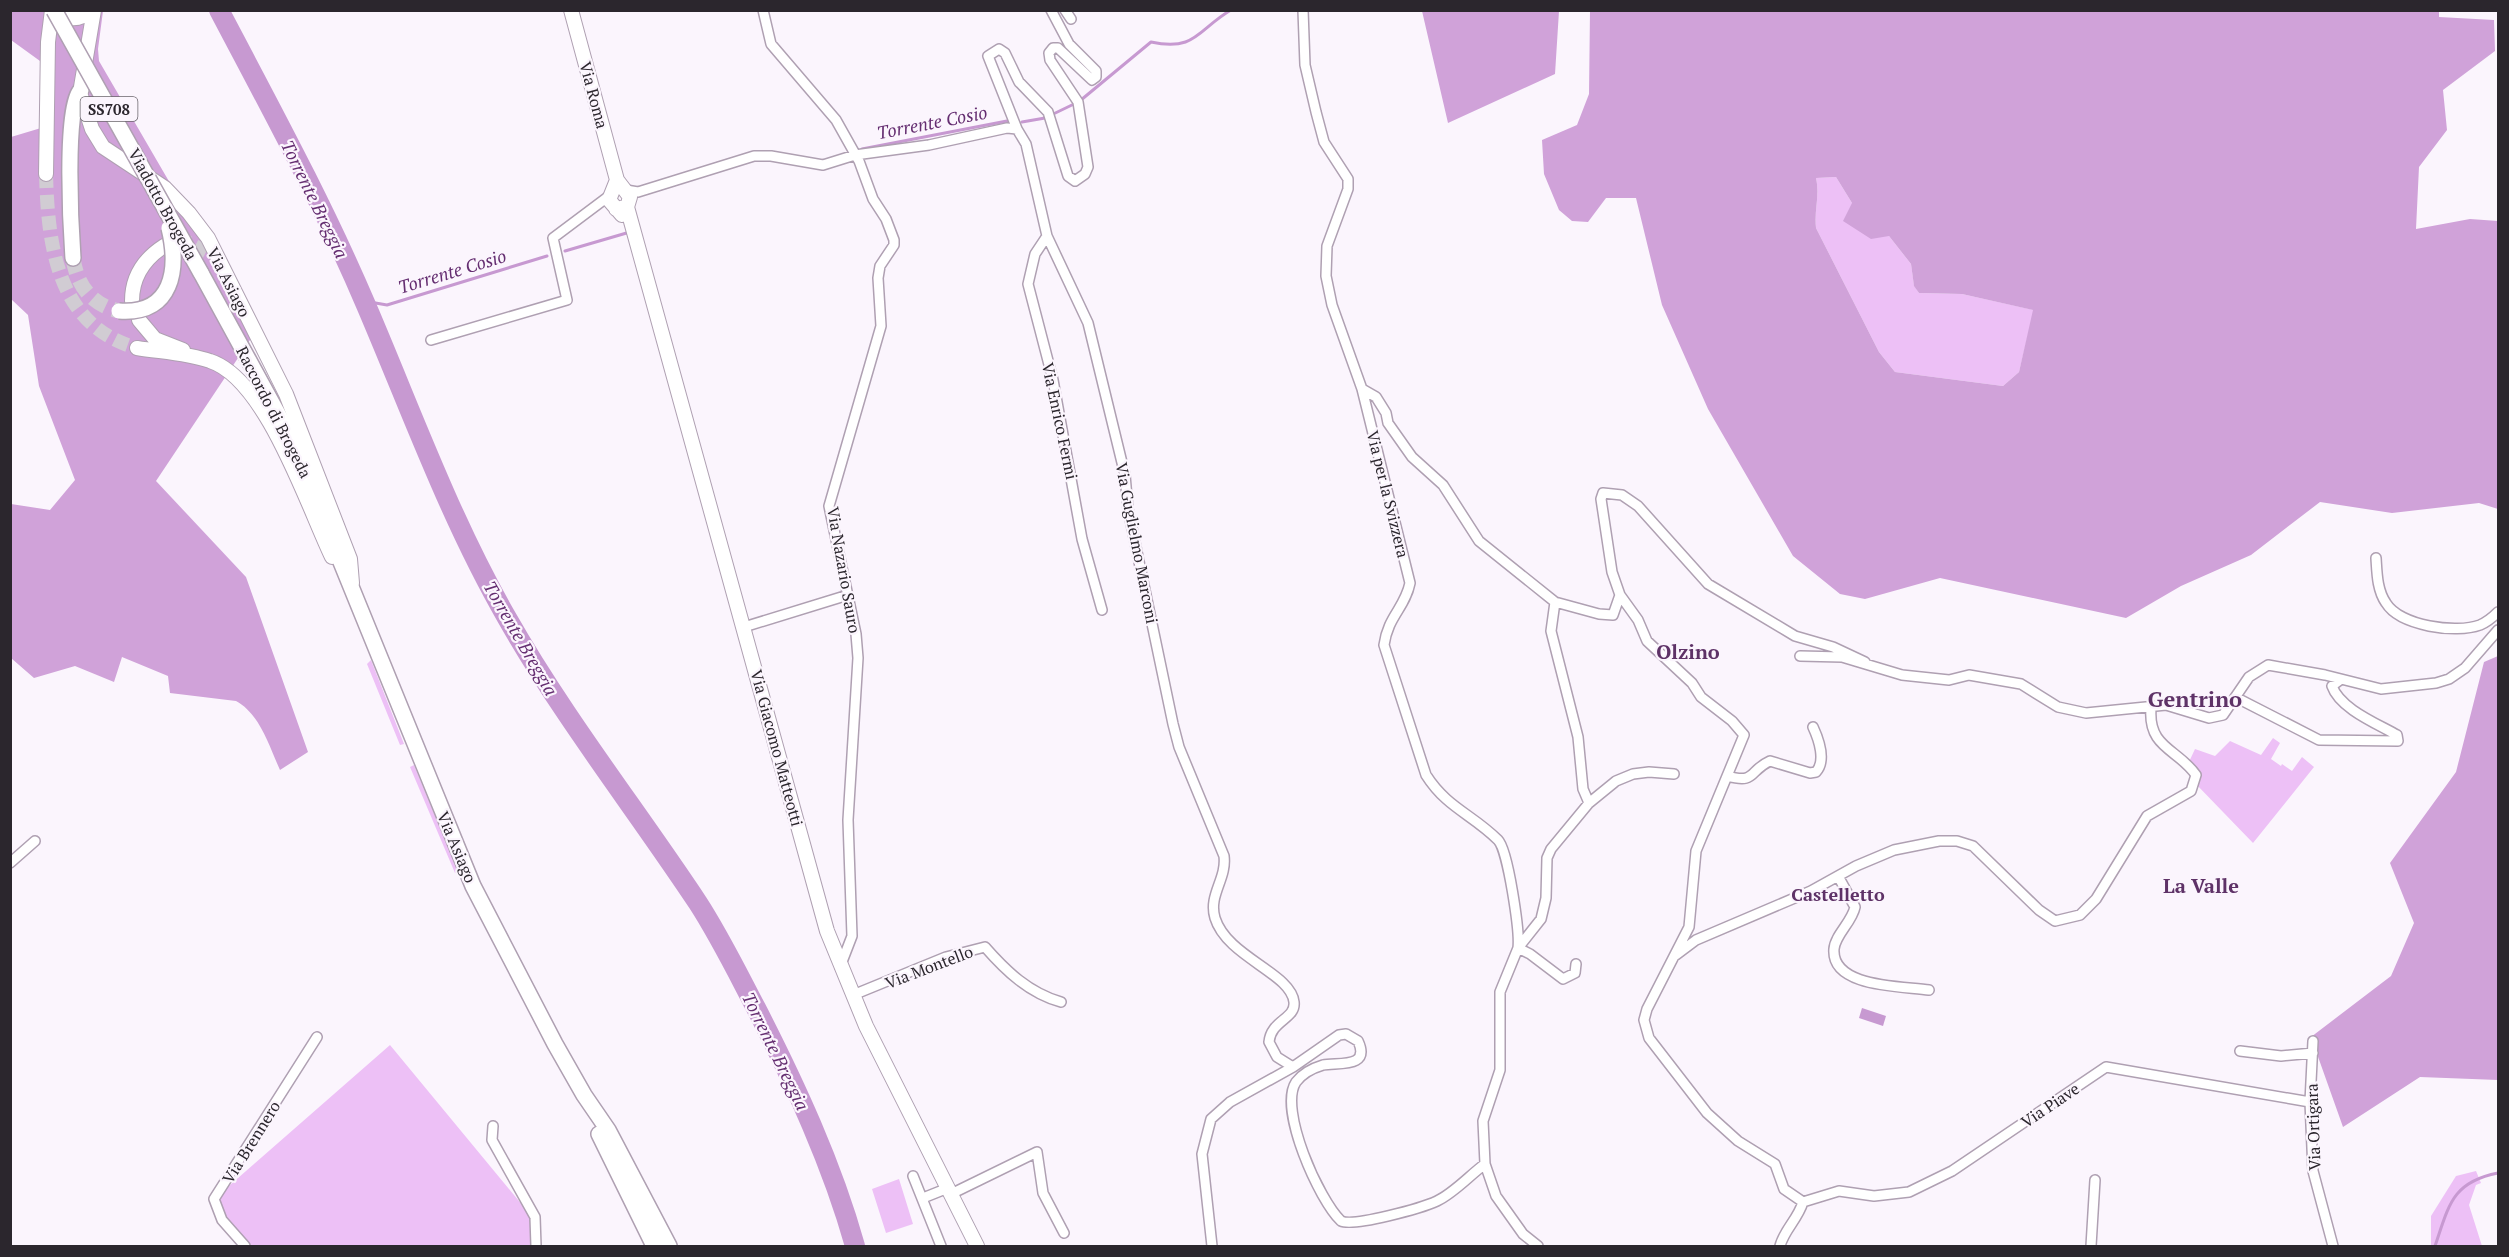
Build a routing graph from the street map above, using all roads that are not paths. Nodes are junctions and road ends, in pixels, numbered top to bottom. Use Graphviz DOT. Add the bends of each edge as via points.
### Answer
graph roads {
  1 [pos="54,10"];
  2 [pos="92,10"];
  3 [pos="571,10"];
  4 [pos="763,10"];
  5 [pos="1051,10"];
  6 [pos="1303,10"];
  7 [pos="81,90"];
  8 [pos="1017,129"];
  9 [pos="855,155"];
  10 [pos="46,174"];
  11 [pos="620,196"];
  12 [pos="164,207"];
  13 [pos="632,229"];
  14 [pos="1047,236"];
  15 [pos="165,246"];
  16 [pos="207,252"];
  17 [pos="73,258"];
  18 [pos="222,268"];
  19 [pos="201,273"];
  20 [pos="132,301"];
  21 [pos="119,311"];
  22 [pos="139,320"];
  23 [pos="431,340"];
  24 [pos="137,348"];
  25 [pos="211,361"];
  26 [pos="1362,389"];
  27 [pos="2376,558"];
  28 [pos="352,588"];
  29 [pos="1620,595"];
  30 [pos="848,596"];
  31 [pos="1555,602"];
  32 [pos="1102,610"];
  33 [pos="2499,612"];
  34 [pos="744,627"];
  35 [pos="2499,630"];
  36 [pos="1800,656"];
  37 [pos="1865,662"];
  38 [pos="2340,680"];
  39 [pos="2237,698"];
  40 [pos="2151,709"];
  41 [pos="1813,727"];
  42 [pos="1674,774"];
  43 [pos="1727,776"];
  44 [pos="1589,803"];
  45 [pos="35,841"];
  46 [pos="10,863"];
  47 [pos="1838,876"];
  48 [pos="1518,948"];
  49 [pos="1676,955"];
  50 [pos="1576,964"];
  51 [pos="840,967"];
  52 [pos="1929,990"];
  53 [pos="853,996"];
  54 [pos="1061,1002"];
  55 [pos="317,1037"];
  56 [pos="2313,1041"];
  57 [pos="2240,1051"];
  58 [pos="2313,1053"];
  59 [pos="1293,1067"];
  60 [pos="584,1095"];
  61 [pos="2310,1102"];
  62 [pos="493,1126"];
  63 [pos="1485,1164"];
  64 [pos="914,1176"];
  65 [pos="2095,1180"];
  66 [pos="949,1191"];
  67 [pos="923,1198"];
  68 [pos="1803,1202"];
  69 [pos="1064,1233"];
  70 [pos="245,1246"];
  71 [pos="536,1246"];
  72 [pos="654,1246"];
  73 [pos="669,1246"];
  74 [pos="942,1246"];
  75 [pos="977,1246"];
  76 [pos="1212,1246"];
  77 [pos="1538,1246"];
  78 [pos="1780,1246"];
  79 [pos="2091,1246"];
  80 [pos="2333,1246"];
  1 -- 2 [label="street, SS708" via="72,19"];
  1 -- 10 [label="street" via="48,42"];
  1 -- 12 [label="main road, Viadotto Brogeda / SS708, bridge"];
  2 -- 7 [label="street, Via Asiago / SS708"];
  3 -- 11 [label="street, Via Roma"];
  4 -- 9 [label="street" via="771,44 828,109"];
  5 -- 8 [label="street, Via Guglielmo Marconi" via="1069,44 1096,71 1092,80 1058,48 1049,53 1079,108 1088,167 1085,174 1075,181 1068,176 1049,116 1019,82 1005,52 999,50 988,56"];
  6 -- 26 [label="street, Via per la Svizzera" via="1305,65 1316,112 1324,142 1348,179 1327,246 1326,276 1332,305"];
  7 -- 17 [label="main road, SS708" via="73,102"];
  7 -- 18 [label="street, Via Asiago / SS708" via="85,113 103,147 177,199 203,231"];
  8 -- 9 [label="street"];
  8 -- 14 [label="street, Via Guglielmo Marconi" via="1026,144"];
  9 -- 11 [label="street" via="819,165 754,156 644,188 639,199"];
  9 -- 30 [label="street, Via Nazario Sauro" via="894,245 880,266 881,326 829,506"];
  11 -- 13 [label="street, Via Roma"];
  11 -- 23 [label="street" via="553,238 567,300"];
  12 -- 19 [label="main road, Viadotto Brogeda / SS708, bridge"];
  12 -- 21 [label="main road, SS708, bridge" via="175,250 172,278 165,292 152,303 138,310"];
  13 -- 34 [label="street, Via Giacomo Matteotti"];
  14 -- 32 [label="street, Via Enrico Fermi" via="1035,254 1028,284 1053,380 1082,539"];
  14 -- 59 [label="street, Via Guglielmo Marconi" via="1088,323 1125,475 1128,509 1176,735 1224,856 1225,869 1213,900 1214,915 1230,944 1289,990 1292,1012 1274,1025 1269,1042 1277,1057"];
  15 -- 20 [label="street" via="142,267 134,283"];
  16 -- 18 [label="street, SS708"];
  18 -- 28 [label="street, Via Asiago / SS708" via="299,426 350,559"];
  19 -- 28 [label="main road, Raccordo di Brogeda / SS708" via="288,432"];
  22 -- 25 [label="street" via="155,339"];
  24 -- 25 [label="street, Via Asiago"];
  25 -- 28 [label="street, Via Asiago" via="241,381 259,404 336,566"];
  26 -- 31 [label="street" via="1376,397 1388,423 1412,457 1443,485 1479,541"];
  26 -- 48 [label="street, Via per la Svizzera" via="1410,583 1407,599 1387,627 1384,645 1426,775 1438,794 1500,842 1507,862"];
  27 -- 33 [label="street" via="2385,602 2408,622 2469,627 2480,625"];
  28 -- 60 [label="main road, Via Asiago" via="473,886"];
  29 -- 31 [label="street" via="1613,615"];
  29 -- 37 [label="street" via="1610,560 1603,493 1622,495 1638,506 1708,584 1795,636"];
  29 -- 43 [label="street" via="1647,640 1692,683 1701,697 1742,730 1744,735"];
  30 -- 34 [label="street"];
  30 -- 51 [label="street, Via Nazario Sauro" via="858,658 848,820 852,936"];
  31 -- 44 [label="street" via="1551,631 1578,737 1583,789"];
  34 -- 51 [label="street, Via Giacomo Matteotti"];
  35 -- 38 [label="street" via="2465,668 2449,679 2381,689"];
  36 -- 37 [label="street"];
  37 -- 40 [label="street" via="1902,675 1949,680 1969,675 2021,684 2058,707 2086,713"];
  38 -- 39 [label="street" via="2268,665 2249,677"];
  38 -- 39 [label="street" via="2332,686 2336,693 2367,721 2397,735 2398,741 2319,740"];
  39 -- 40 [label="street" via="2217,718 2166,705"];
  40 -- 47 [label="street" via="2150,724 2156,738 2196,775 2191,790 2147,816 2096,899 2080,915 2055,921 1973,846 1957,841 1894,850"];
  41 -- 43 [label="street" via="1822,763 1816,772 1770,761 1749,778"];
  42 -- 44 [label="street" via="1633,774 1616,781"];
  43 -- 49 [label="street" via="1696,851 1689,927"];
  44 -- 48 [label="street" via="1551,849 1541,919"];
  45 -- 46 [label="street"];
  47 -- 49 [label="street" via="1696,940"];
  47 -- 52 [label="street" via="1854,907 1833,947 1844,972 1858,980"];
  48 -- 50 [label="street" via="1563,979 1575,973"];
  48 -- 63 [label="street" via="1500,992 1500,1070 1483,1121"];
  49 -- 68 [label="street" via="1647,1009 1644,1020 1649,1038 1707,1113 1738,1141 1775,1164 1784,1189"];
  51 -- 53 [label="street, Via Giacomo Matteotti"];
  53 -- 54 [label="street, Via Montello" via="946,957 985,947 1012,977"];
  53 -- 66 [label="street, Via Giacomo Matteotti"];
  55 -- 70 [label="street, Via Brennero" via="214,1199 222,1220"];
  56 -- 58 [label="street, Via Ortigara"];
  57 -- 58 [label="street" via="2281,1056"];
  58 -- 61 [label="street, Via Ortigara"];
  59 -- 63 [label="street" via="1340,1035 1353,1036 1360,1045 1353,1063 1324,1065 1309,1071 1292,1090 1300,1143 1319,1188 1345,1223 1437,1201"];
  59 -- 76 [label="street" via="1230,1102 1211,1119 1202,1154"];
  60 -- 72 [label="main road, Via Asiago" via="585,1105"];
  60 -- 73 [label="main road, Via Asiago" via="608,1130"];
  61 -- 68 [label="street, Via Piave" via="2106,1067 1952,1171 1909,1192 1874,1196 1839,1191"];
  61 -- 80 [label="street, Via Ortigara" via="2313,1171"];
  62 -- 71 [label="street" via="492,1140 535,1218"];
  63 -- 77 [label="street" via="1496,1196 1523,1234"];
  64 -- 67 [label="street"];
  65 -- 79 [label="street"];
  66 -- 67 [label="street"];
  66 -- 69 [label="street" via="1036,1152 1043,1193"];
  66 -- 75 [label="street, Via Giacomo Matteotti"];
  67 -- 74 [label="street"];
  68 -- 78 [label="street"];
}
